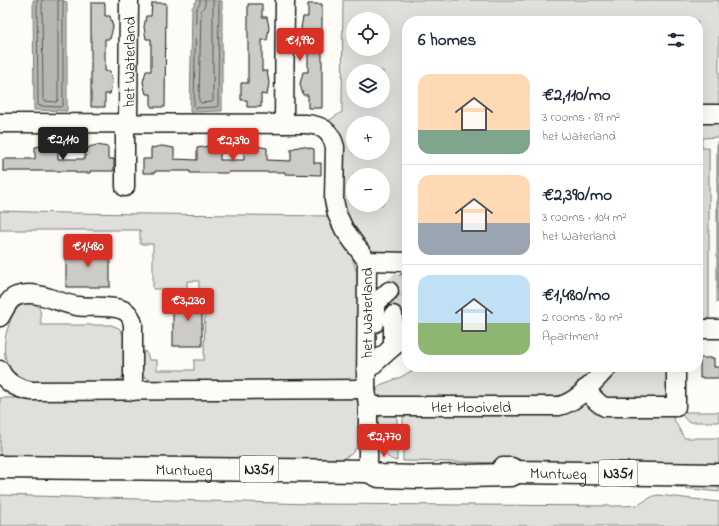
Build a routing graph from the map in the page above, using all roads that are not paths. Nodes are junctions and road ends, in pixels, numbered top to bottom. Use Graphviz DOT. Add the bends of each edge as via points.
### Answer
graph roads {
  1 [pos="128,0"];
  2 [pos="285,0"];
  3 [pos="703,114"];
  4 [pos="719,114"];
  5 [pos="0,123"];
  6 [pos="126,123"];
  7 [pos="284,124"];
  8 [pos="125,187"];
  9 [pos="367,262"];
  10 [pos="402,269"];
  11 [pos="389,291"];
  12 [pos="0,316"];
  13 [pos="398,324"];
  14 [pos="703,328"];
  15 [pos="719,329"];
  16 [pos="367,339"];
  17 [pos="396,349"];
  18 [pos="0,370"];
  19 [pos="366,371"];
  20 [pos="603,372"];
  21 [pos="676,372"];
  22 [pos="585,389"];
  23 [pos="133,391"];
  24 [pos="367,398"];
  25 [pos="0,467"];
  26 [pos="368,471"];
  27 [pos="719,474"];
  1 -- 6 [label="street, het Waterland"];
  2 -- 7 [label="street"];
  3 -- 4 [label="street"];
  5 -- 6 [label="street, het Waterland"];
  6 -- 7 [label="street, het Waterland"];
  6 -- 8 [label="street"];
  7 -- 9 [label="street, het Waterland" via="315,124 329,133 334,147 336,211 339,221"];
  9 -- 10 [label="street"];
  9 -- 16 [label="street, het Waterland"];
  11 -- 16 [label="street" via="375,304 375,334"];
  12 -- 23 [label="street" via="15,296 31,294 76,306 121,309 132,318 133,324"];
  13 -- 17 [label="street"];
  14 -- 15 [label="street"];
  16 -- 19 [label="street, het Waterland"];
  17 -- 19 [label="street"];
  18 -- 23 [label="street, Het Hooiveld" via="8,382 23,390"];
  19 -- 24 [label="street, het Waterland"];
  20 -- 22 [label="street, Het Hooiveld"];
  21 -- 22 [label="street" via="676,407 605,407"];
  22 -- 24 [label="street, Het Hooiveld" via="570,403 552,407"];
  23 -- 24 [label="street, Het Hooiveld"];
  24 -- 26 [label="street"];
  25 -- 26 [label="main road, Muntweg / N351"];
  26 -- 27 [label="main road, Muntweg / N351" via="379,476 419,477 511,475 517,472"];
}
